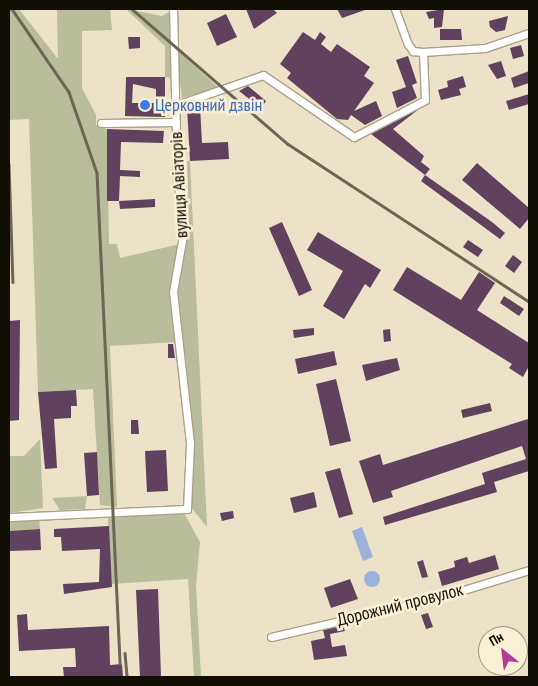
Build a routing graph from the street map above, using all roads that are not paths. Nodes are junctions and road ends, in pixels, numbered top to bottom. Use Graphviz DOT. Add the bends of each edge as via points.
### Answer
graph roads {
  1 [pos="173,9"];
  2 [pos="395,9"];
  3 [pos="529,33"];
  4 [pos="423,52"];
  5 [pos="176,105"];
  6 [pos="101,122"];
  7 [pos="176,122"];
  8 [pos="9,517"];
  9 [pos="529,570"];
  10 [pos="271,637"];
  1 -- 5 [label="street, вулиця Авіаторів"];
  2 -- 4 [label="street" via="408,44 413,51"];
  3 -- 4 [label="street" via="485,48"];
  4 -- 5 [label="street" via="425,100 354,137 263,75"];
  5 -- 7 [label="street, вулиця Авіаторів"];
  6 -- 7 [label="street"];
  7 -- 8 [label="street, вулиця Авіаторів" via="177,181 185,224 173,292 190,442 187,509"];
  9 -- 10 [label="street, Дорожний провулок" via="434,599"];
}
